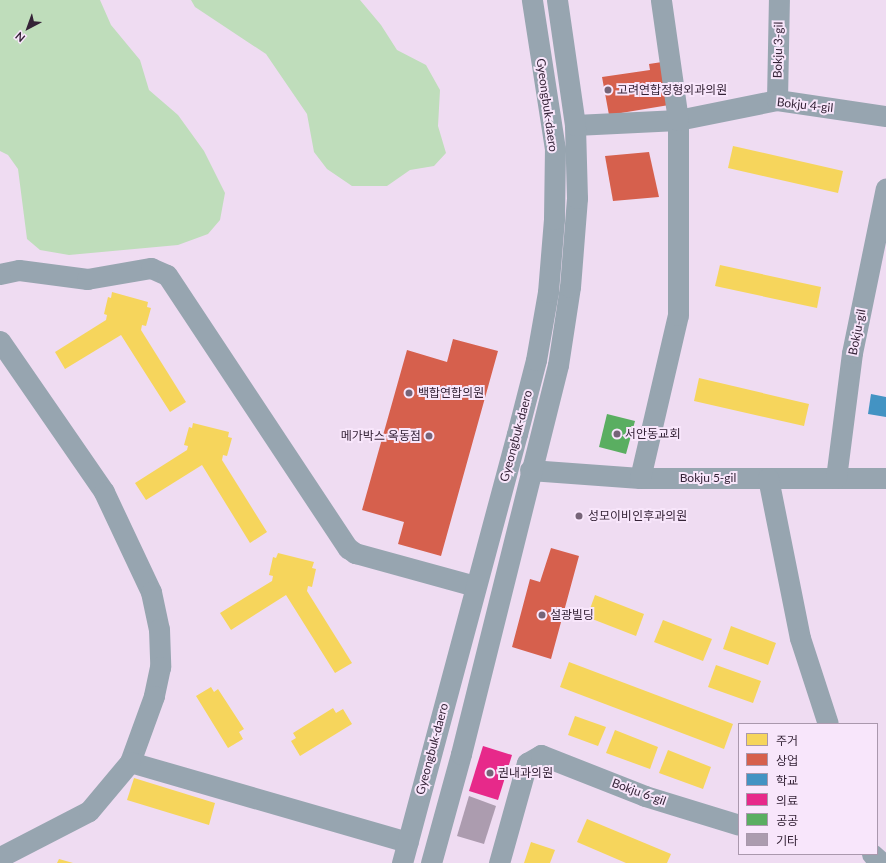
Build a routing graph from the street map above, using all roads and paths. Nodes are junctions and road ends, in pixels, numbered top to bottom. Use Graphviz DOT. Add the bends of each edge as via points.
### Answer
graph roads {
  1 [pos="532,0"];
  2 [pos="557,0"];
  3 [pos="662,0"];
  4 [pos="779,0"];
  5 [pos="777,100"];
  6 [pos="886,116"];
  7 [pos="678,120"];
  8 [pos="575,125"];
  9 [pos="886,188"];
  10 [pos="0,274"];
  11 [pos="0,342"];
  12 [pos="530,470"];
  13 [pos="640,478"];
  14 [pos="768,478"];
  15 [pos="836,478"];
  16 [pos="886,478"];
  17 [pos="475,586"];
  18 [pos="828,723"];
  19 [pos="130,762"];
  20 [pos="738,826"];
  21 [pos="408,842"];
  22 [pos="873,855"];
  23 [pos="0,857"];
  24 [pos="402,863"];
  25 [pos="431,863"];
  26 [pos="499,863"];
  27 [pos="882,863"];
  1 -- 17 [label="street, Gyeongbuk-daero" via="555,149 554,219 548,292 534,367"];
  2 -- 8 [label="street, Gyeongbuk-daero"];
  3 -- 7 [label="street"];
  4 -- 5 [label="street, Bokju 3-gil"];
  5 -- 6 [label="street, Bokju 4-gil"];
  5 -- 7 [label="street, Bokju 4-gil"];
  7 -- 8 [label="street, Bokju 4-gil"];
  7 -- 13 [label="street" via="678,315"];
  8 -- 12 [label="street, Gyeongbuk-daero" via="577,198 570,287 558,365"];
  9 -- 15 [label="street, Bokju-gil" via="852,353"];
  10 -- 17 [label="street" via="19,270 87,279 151,268 167,275 348,548 355,553"];
  11 -- 19 [label="street" via="104,492 151,592 159,629 160,667 154,696"];
  12 -- 13 [label="street, Bokju 5-gil"];
  12 -- 25 [label="street, Gyeongbuk-daero" via="461,754"];
  13 -- 14 [label="street, Bokju 5-gil"];
  14 -- 15 [label="street, Bokju 5-gil"];
  14 -- 18 [label="street" via="800,638"];
  15 -- 16 [label="street, Bokju 5-gil"];
  17 -- 21 [label="street, Gyeongbuk-daero"];
  19 -- 21 [label="street"];
  19 -- 23 [label="street" via="89,811"];
  20 -- 26 [label="street, Bokju 6-gil" via="646,796 541,755 527,763"];
  21 -- 24 [label="street, Gyeongbuk-daero"];
  22 -- 27 [label="street"];
}
